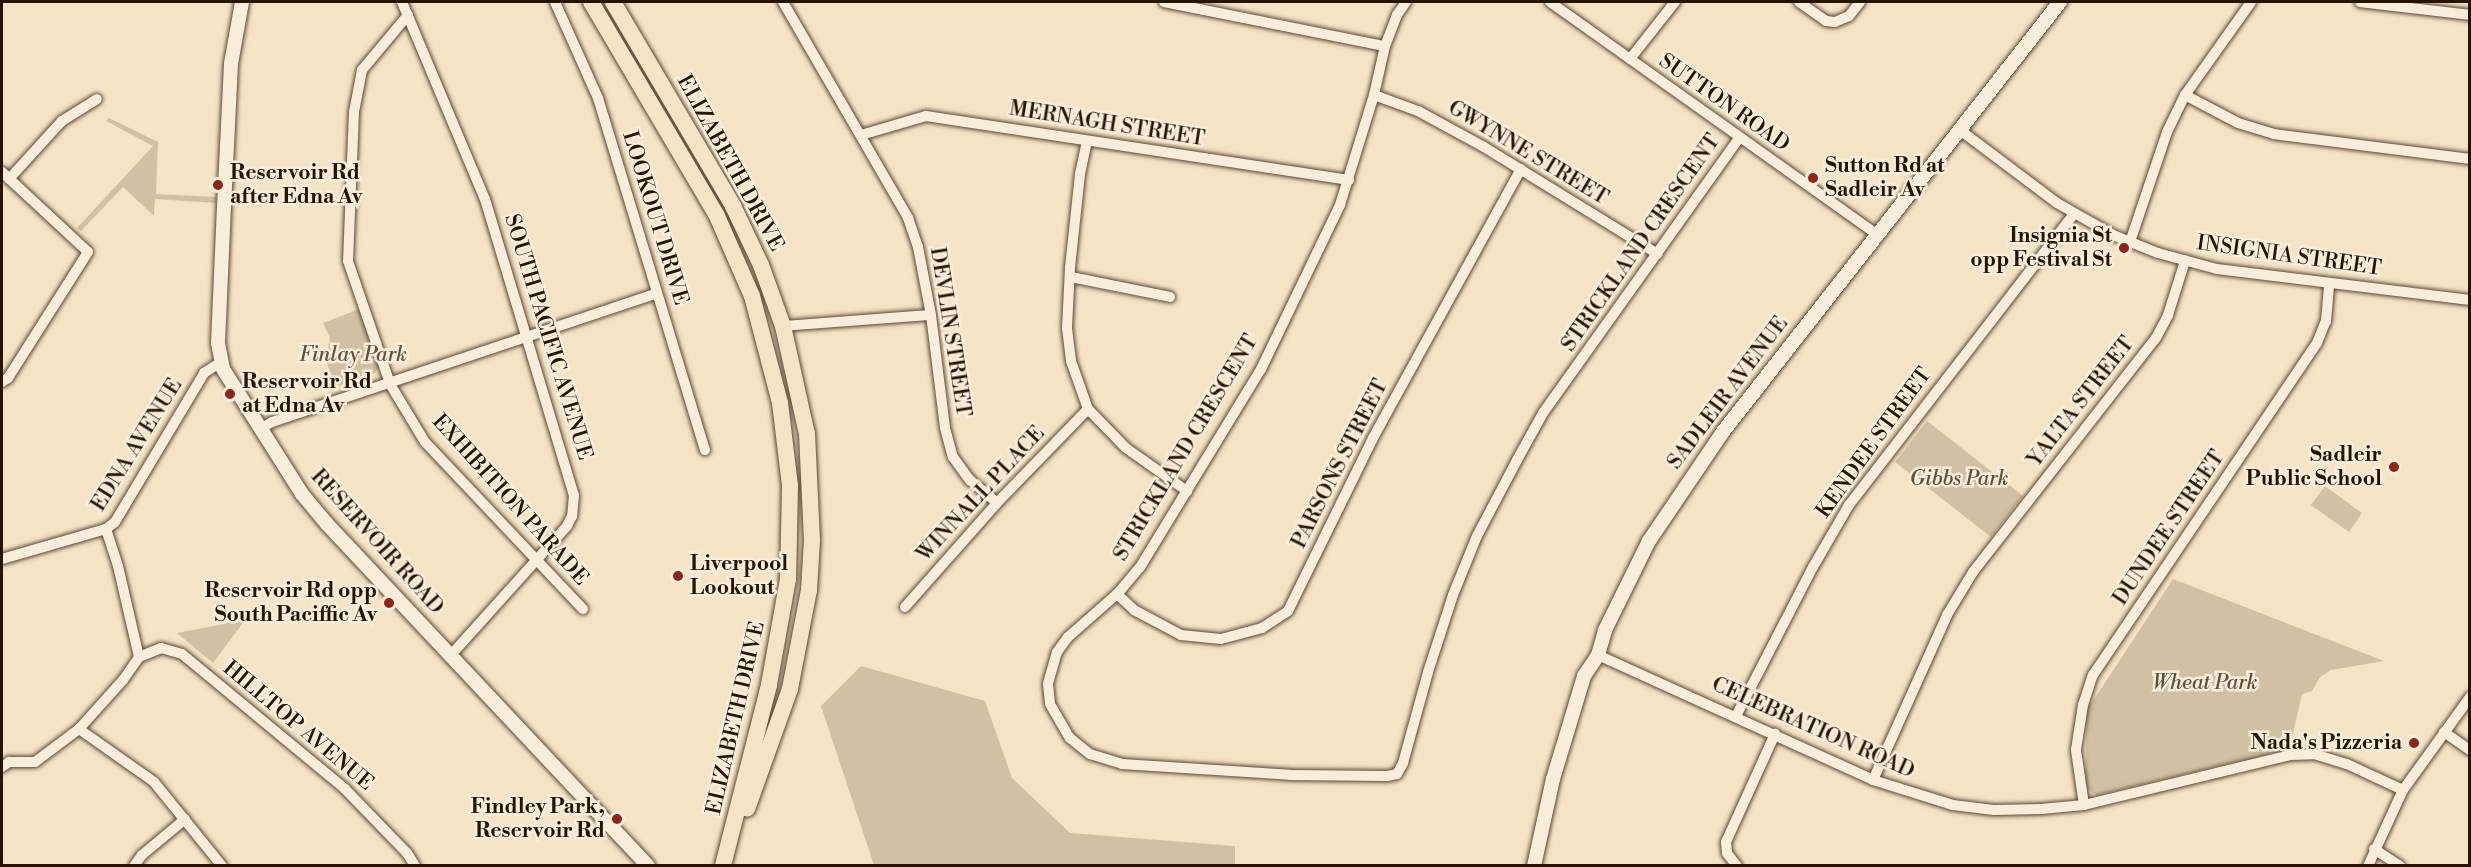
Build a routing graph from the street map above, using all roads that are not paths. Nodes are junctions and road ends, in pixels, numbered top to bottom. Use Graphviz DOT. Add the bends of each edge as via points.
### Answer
graph roads {
  1 [pos="242,2"];
  2 [pos="402,2"];
  3 [pos="555,2"];
  4 [pos="591,2"];
  5 [pos="613,2"];
  6 [pos="783,2"];
  7 [pos="1164,2"];
  8 [pos="1406,2"];
  9 [pos="1550,2"];
  10 [pos="1675,2"];
  11 [pos="1799,2"];
  12 [pos="1860,2"];
  13 [pos="2060,2"];
  14 [pos="2251,2"];
  15 [pos="2360,2"];
  16 [pos="408,15"];
  17 [pos="2469,15"];
  18 [pos="1385,46"];
  19 [pos="1630,59"];
  20 [pos="1374,95"];
  21 [pos="2185,95"];
  22 [pos="97,99"];
  23 [pos="1959,130"];
  24 [pos="861,135"];
  25 [pos="1739,138"];
  26 [pos="1087,141"];
  27 [pos="2469,159"];
  28 [pos="1521,169"];
  29 [pos="5,175"];
  30 [pos="1349,180"];
  31 [pos="2074,214"];
  32 [pos="1876,234"];
  33 [pos="2130,242"];
  34 [pos="1658,254"];
  35 [pos="2185,261"];
  36 [pos="1071,277"];
  37 [pos="2329,283"];
  38 [pos="657,293"];
  39 [pos="1170,297"];
  40 [pos="2469,300"];
  41 [pos="931,315"];
  42 [pos="783,326"];
  43 [pos="526,336"];
  44 [pos="221,362"];
  45 [pos="2,382"];
  46 [pos="390,384"];
  47 [pos="1088,409"];
  48 [pos="260,429"];
  49 [pos="705,450"];
  50 [pos="1187,491"];
  51 [pos="997,503"];
  52 [pos="106,530"];
  53 [pos="2,559"];
  54 [pos="537,560"];
  55 [pos="1117,594"];
  56 [pos="905,607"];
  57 [pos="583,609"];
  58 [pos="451,655"];
  59 [pos="1598,655"];
  60 [pos="139,657"];
  61 [pos="2469,697"];
  62 [pos="1736,716"];
  63 [pos="80,729"];
  64 [pos="2444,732"];
  65 [pos="1774,735"];
  66 [pos="2469,750"];
  67 [pos="2,767"];
  68 [pos="1874,780"];
  69 [pos="2403,790"];
  70 [pos="2084,805"];
  71 [pos="185,819"];
  72 [pos="731,842"];
  73 [pos="2374,849"];
  74 [pos="134,866"];
  75 [pos="222,866"];
  76 [pos="415,866"];
  77 [pos="648,866"];
  78 [pos="723,866"];
  79 [pos="1534,866"];
  80 [pos="1737,866"];
  81 [pos="2368,866"];
  82 [pos="2400,866"];
  1 -- 44 [label="street, RESERVOIR ROAD" via="231,64 218,343"];
  2 -- 16 [label="street, SOUTH PACIFIC AVENUE"];
  3 -- 38 [label="street, LOOKOUT DRIVE" via="598,98"];
  4 -- 72 [label="main road, ELIZABETH DRIVE" via="717,216 752,297 780,403 790,486 788,579 769,685"];
  5 -- 42 [label="main road, ELIZABETH DRIVE" via="733,206 761,265"];
  6 -- 24 [label="street, DEVLIN STREET"];
  7 -- 18 [label="street"];
  8 -- 18 [label="street, STRICKLAND CRESCENT"];
  9 -- 19 [label="street, SUTTON ROAD"];
  10 -- 19 [label="street"];
  11 -- 12 [label="street" via="1826,21 1835,22 1849,16"];
  13 -- 23 [label="street, SADLEIR AVENUE"];
  14 -- 21 [label="street"];
  15 -- 17 [label="street"];
  16 -- 43 [label="street, SOUTH PACIFIC AVENUE" via="485,199"];
  16 -- 46 [label="street, EXHIBITION PARADE" via="362,70 354,112 348,261"];
  18 -- 20 [label="street, STRICKLAND CRESCENT"];
  19 -- 25 [label="street, SUTTON ROAD"];
  20 -- 28 [label="street, GWYNNE STREET" via="1418,111"];
  20 -- 30 [label="street, STRICKLAND CRESCENT"];
  21 -- 27 [label="street" via="2238,123 2273,134"];
  21 -- 33 [label="street" via="2166,132"];
  22 -- 29 [label="street" via="62,121"];
  23 -- 31 [label="street, INSIGNIA STREET"];
  23 -- 32 [label="street, SADLEIR AVENUE"];
  24 -- 26 [label="street, MERNAGH STREET" via="926,116"];
  24 -- 41 [label="street, DEVLIN STREET" via="908,218 918,247"];
  25 -- 32 [label="street, SUTTON ROAD"];
  25 -- 34 [label="street, STRICKLAND CRESCENT"];
  26 -- 30 [label="street, MERNAGH STREET"];
  26 -- 36 [label="street" via="1080,174"];
  28 -- 34 [label="street, GWYNNE STREET"];
  28 -- 55 [label="street, PARSONS STREET" via="1373,438 1288,611 1262,628 1221,639 1181,634 1134,610"];
  29 -- 45 [label="street" via="88,252"];
  30 -- 50 [label="street, STRICKLAND CRESCENT" via="1261,369"];
  31 -- 33 [label="street, INSIGNIA STREET"];
  31 -- 62 [label="street, KENDEE STREET" via="1849,505"];
  32 -- 59 [label="street, SADLEIR AVENUE" via="1686,483 1626,585"];
  33 -- 35 [label="street, INSIGNIA STREET"];
  34 -- 55 [label="street, STRICKLAND CRESCENT" via="1544,413 1477,536 1446,617 1397,774 1290,775 1122,764 1090,754 1061,726 1050,704 1048,684 1057,652 1068,637"];
  35 -- 37 [label="street, INSIGNIA STREET" via="2217,269"];
  35 -- 68 [label="street, YALTA STREET" via="2168,315 2156,338 1981,563 1947,615"];
  36 -- 39 [label="street"];
  36 -- 47 [label="street" via="1067,328 1071,361"];
  37 -- 40 [label="street, INSIGNIA STREET"];
  37 -- 70 [label="street, DUNDEE STREET" via="2326,321 2317,343 2093,675 2083,705 2076,750"];
  38 -- 43 [label="street"];
  38 -- 49 [label="street, LOOKOUT DRIVE"];
  41 -- 42 [label="street"];
  41 -- 51 [label="street, DEVLIN STREET" via="945,428 953,457 970,480"];
  42 -- 72 [label="main road, ELIZABETH DRIVE" via="807,434 812,540 809,590 790,688 753,796"];
  43 -- 46 [label="street"];
  43 -- 54 [label="street, SOUTH PACIFIC AVENUE" via="574,495 567,526"];
  44 -- 48 [label="street, RESERVOIR ROAD"];
  44 -- 52 [label="street, EDNA AVENUE" via="204,373 115,522"];
  46 -- 48 [label="street"];
  46 -- 54 [label="street, EXHIBITION PARADE" via="425,442"];
  47 -- 50 [label="street" via="1126,448"];
  47 -- 51 [label="street, WINNALL PLACE"];
  48 -- 58 [label="street, RESERVOIR ROAD" via="302,494 327,524"];
  50 -- 55 [label="street, STRICKLAND CRESCENT" via="1140,567"];
  51 -- 56 [label="street, WINNALL PLACE"];
  52 -- 53 [label="street"];
  52 -- 60 [label="street, EDNA AVENUE"];
  54 -- 57 [label="street, EXHIBITION PARADE"];
  54 -- 58 [label="street, SOUTH PACIFIC AVENUE"];
  58 -- 77 [label="street, RESERVOIR ROAD"];
  59 -- 62 [label="street, CELEBRATION ROAD"];
  59 -- 79 [label="street, SADLEIR AVENUE" via="1584,676 1569,723"];
  60 -- 63 [label="street"];
  60 -- 76 [label="street, HILLTOP AVENUE" via="161,648 182,654 345,789"];
  61 -- 64 [label="street"];
  62 -- 65 [label="street, CELEBRATION ROAD"];
  63 -- 67 [label="street" via="35,762 9,762"];
  63 -- 71 [label="street" via="144,774"];
  64 -- 66 [label="street"];
  64 -- 69 [label="street"];
  65 -- 68 [label="street, CELEBRATION ROAD"];
  65 -- 80 [label="street" via="1726,842 1727,853"];
  68 -- 70 [label="street, CELEBRATION ROAD" via="1953,805 1994,810"];
  69 -- 70 [label="street, CELEBRATION ROAD" via="2347,764 2314,754 2291,755"];
  69 -- 73 [label="street"];
  71 -- 74 [label="street"];
  71 -- 75 [label="street"];
  72 -- 78 [label="main road, ELIZABETH DRIVE"];
  73 -- 81 [label="street"];
  73 -- 82 [label="street"];
}
